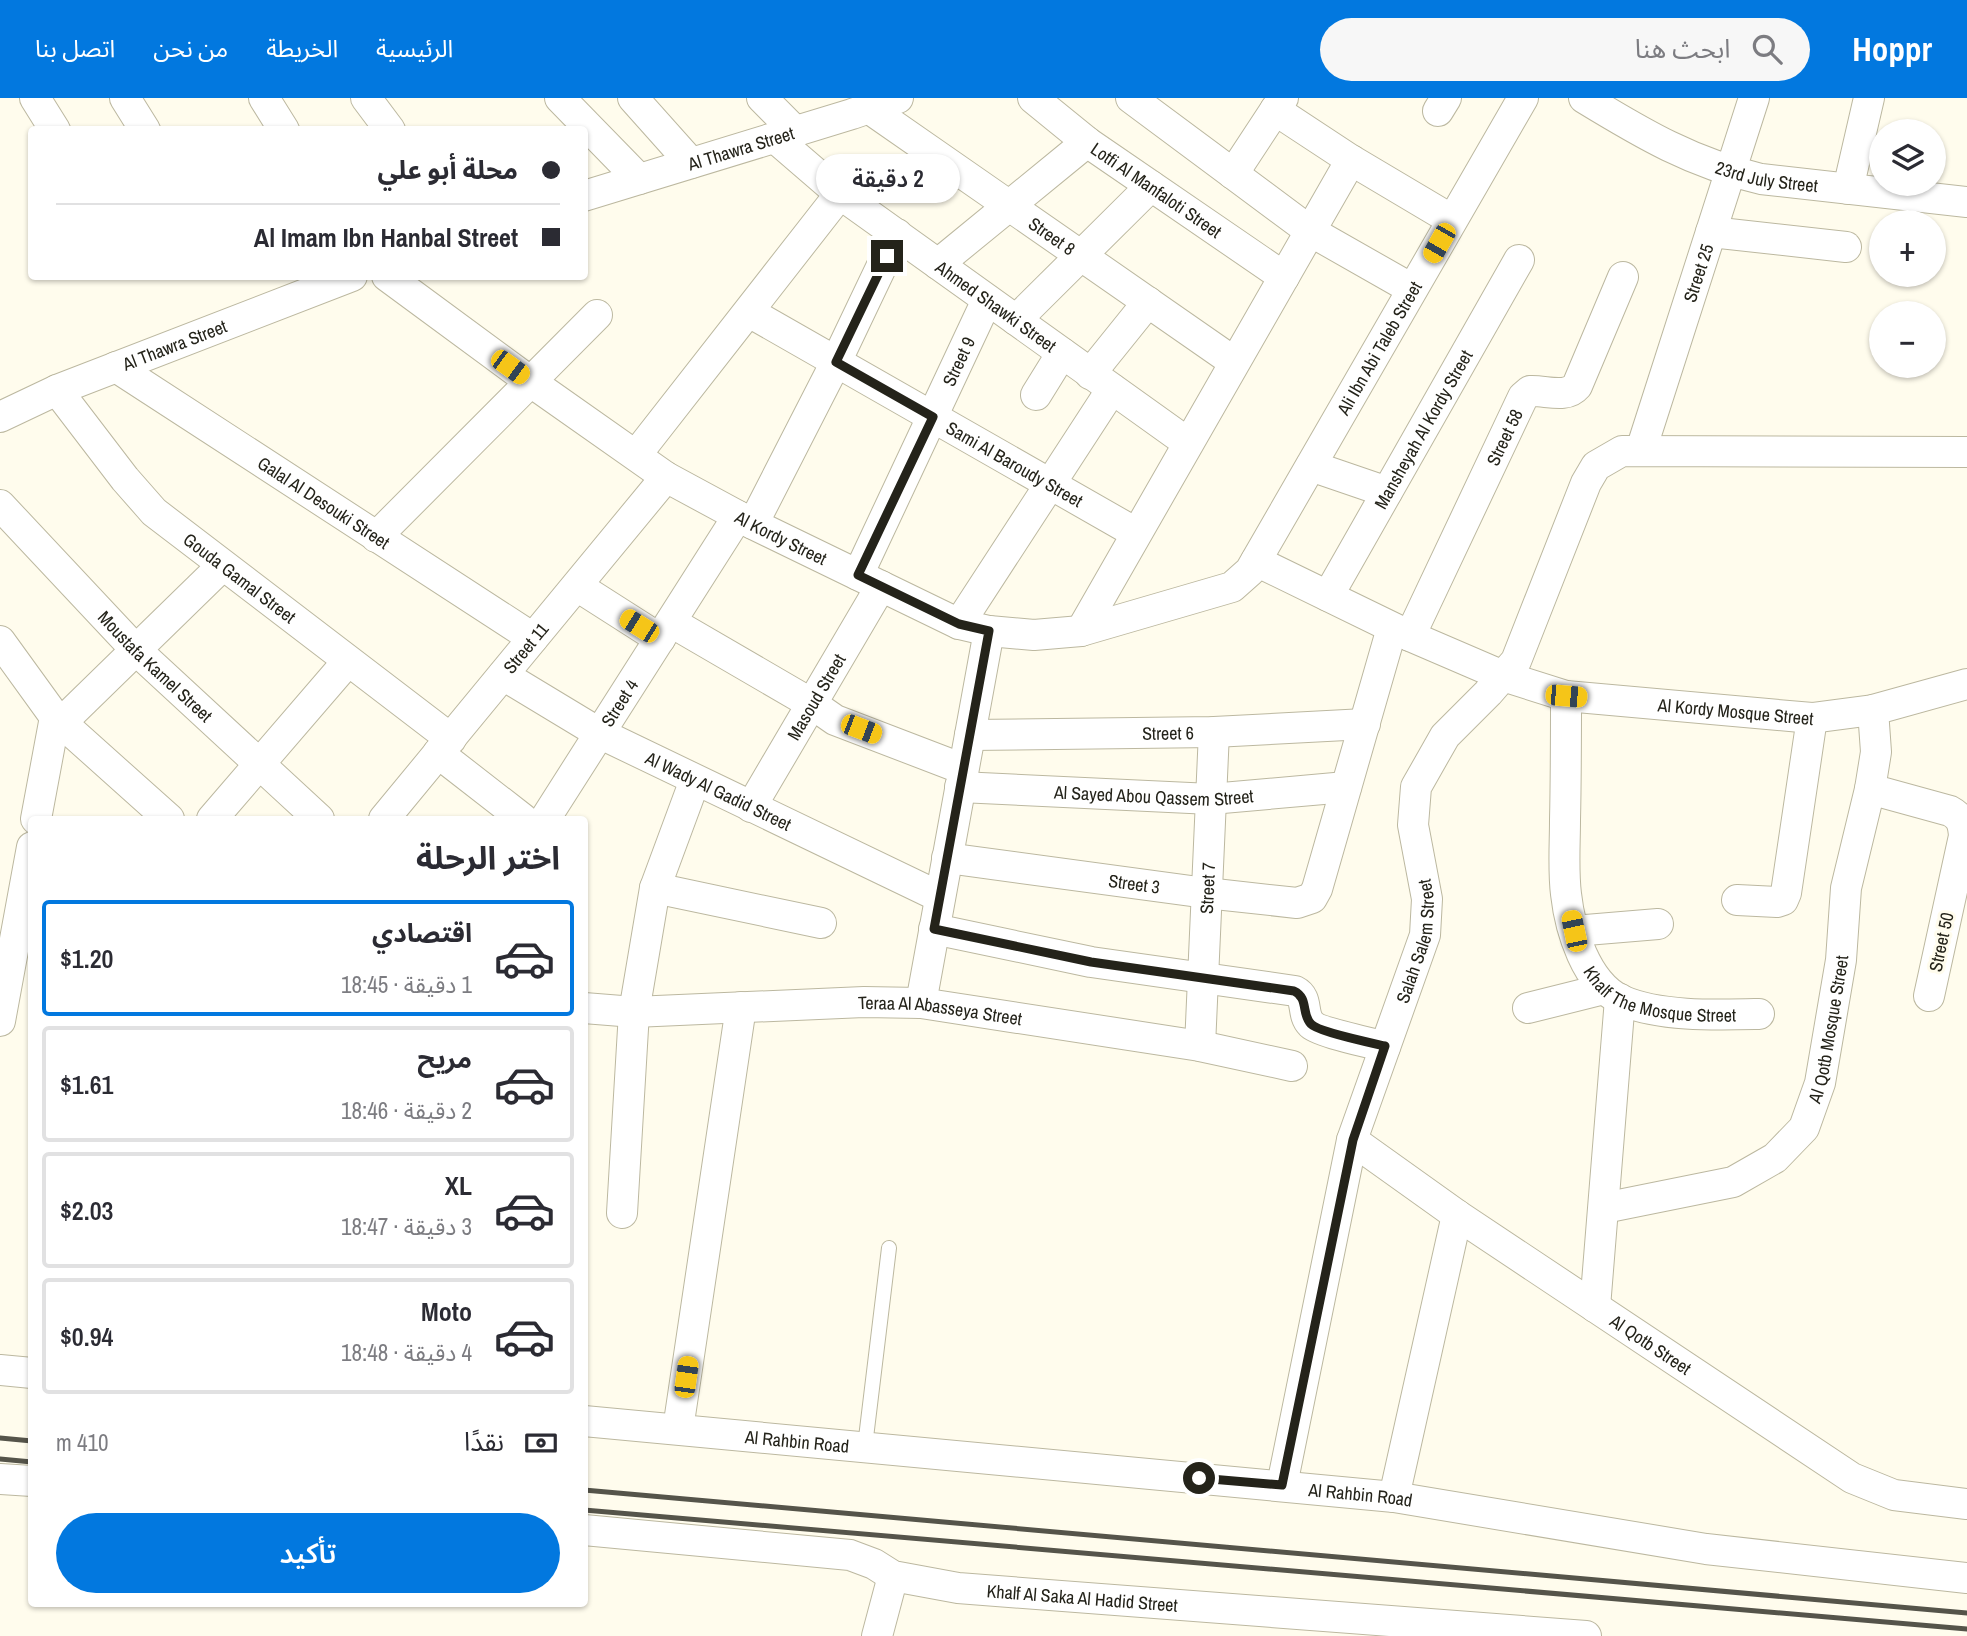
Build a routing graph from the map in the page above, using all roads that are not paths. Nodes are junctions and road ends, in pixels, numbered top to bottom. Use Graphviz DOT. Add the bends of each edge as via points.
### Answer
graph roads {
  1 [pos="35,98"];
  2 [pos="125,98"];
  3 [pos="264,98"];
  4 [pos="366,98"];
  5 [pos="560,98"];
  6 [pos="633,98"];
  7 [pos="762,98"];
  8 [pos="898,98"];
  9 [pos="1033,98"];
  10 [pos="1131,98"];
  11 [pos="1523,98"];
  12 [pos="1584,98"];
  13 [pos="1754,98"];
  14 [pos="1869,98"];
  15 [pos="1279,104"];
  16 [pos="853,107"];
  17 [pos="52,126"];
  18 [pos="142,126"];
  19 [pos="282,126"];
  20 [pos="387,126"];
  21 [pos="587,126"];
  22 [pos="588,127"];
  23 [pos="785,135"];
  24 [pos="1087,142"];
  25 [pos="1351,160"];
  26 [pos="691,163"];
  27 [pos="1730,172"];
  28 [pos="1234,174"];
  29 [pos="639,179"];
  30 [pos="1151,186"];
  31 [pos="1848,190"];
  32 [pos="840,194"];
  33 [pos="588,195"];
  34 [pos="1967,202"];
  35 [pos="1008,205"];
  36 [pos="1452,220"];
  37 [pos="1310,231"];
  38 [pos="1711,232"];
  39 [pos="897,234"];
  40 [pos="1846,247"];
  41 [pos="1081,256"];
  42 [pos="1519,260"];
  43 [pos="938,264"];
  44 [pos="1284,277"];
  45 [pos="1623,277"];
  46 [pos="342,280"];
  47 [pos="392,280"];
  48 [pos="1412,289"];
  49 [pos="988,300"];
  50 [pos="1148,302"];
  51 [pos="748,312"];
  52 [pos="597,315"];
  53 [pos="1016,320"];
  54 [pos="1062,354"];
  55 [pos="836,362"];
  56 [pos="1234,362"];
  57 [pos="116,367"];
  58 [pos="1101,381"];
  59 [pos="531,382"];
  60 [pos="57,390"];
  61 [pos="1036,395"];
  62 [pos="0,417"];
  63 [pos="933,417"];
  64 [pos="1188,443"];
  65 [pos="1632,450"];
  66 [pos="1967,452"];
  67 [pos="636,455"];
  68 [pos="1311,466"];
  69 [pos="666,477"];
  70 [pos="1050,484"];
  71 [pos="1387,492"];
  72 [pos="0,505"];
  73 [pos="745,520"];
  74 [pos="1136,533"];
  75 [pos="376,537"];
  76 [pos="1256,561"];
  77 [pos="222,565"];
  78 [pos="869,581"];
  79 [pos="576,586"];
  80 [pos="1328,596"];
  81 [pos="959,624"];
  82 [pos="665,630"];
  83 [pos="989,631"];
  84 [pos="1081,631"];
  85 [pos="1401,632"];
  86 [pos="533,638"];
  87 [pos="0,640"];
  88 [pos="136,650"];
  89 [pos="348,661"];
  90 [pos="503,675"];
  91 [pos="1503,676"];
  92 [pos="1967,684"];
  93 [pos="1566,696"];
  94 [pos="812,704"];
  95 [pos="1873,710"];
  96 [pos="1812,718"];
  97 [pos="58,719"];
  98 [pos="1364,724"];
  99 [pos="1214,732"];
  100 [pos="599,733"];
  101 [pos="970,735"];
  102 [pos="444,746"];
  103 [pos="259,765"];
  104 [pos="962,778"];
  105 [pos="695,780"];
  106 [pos="1346,788"];
  107 [pos="1870,789"];
  108 [pos="1211,799"];
  109 [pos="751,807"];
  110 [pos="38,816"];
  111 [pos="166,816"];
  112 [pos="215,816"];
  113 [pos="316,816"];
  114 [pos="386,816"];
  115 [pos="520,816"];
  116 [pos="547,816"];
  117 [pos="1965,836"];
  118 [pos="947,858"];
  119 [pos="28,869"];
  120 [pos="654,888"];
  121 [pos="1206,893"];
  122 [pos="940,897"];
  123 [pos="1737,900"];
  124 [pos="821,923"];
  125 [pos="1658,925"];
  126 [pos="934,929"];
  127 [pos="1574,931"];
  128 [pos="1203,978"];
  129 [pos="1612,994"];
  130 [pos="1929,996"];
  131 [pos="921,1003"];
  132 [pos="741,1007"];
  133 [pos="1528,1008"];
  134 [pos="588,1009"];
  135 [pos="634,1012"];
  136 [pos="1759,1014"];
  137 [pos="0,1021"];
  138 [pos="1200,1046"];
  139 [pos="1385,1046"];
  140 [pos="1292,1066"];
  141 [pos="1353,1140"];
  142 [pos="1604,1208"];
  143 [pos="622,1213"];
  144 [pos="1457,1215"];
  145 [pos="889,1248"];
  146 [pos="1595,1307"];
  147 [pos="0,1370"];
  148 [pos="28,1373"];
  149 [pos="588,1421"];
  150 [pos="678,1429"];
  151 [pos="865,1446"];
  152 [pos="0,1479"];
  153 [pos="28,1481"];
  154 [pos="1282,1485"];
  155 [pos="1394,1497"];
  156 [pos="1967,1504"];
  157 [pos="588,1530"];
  158 [pos="893,1576"];
  159 [pos="1967,1578"];
  160 [pos="877,1636"];
  161 [pos="1586,1636"];
  1 -- 17 [label="street"];
  2 -- 18 [label="street"];
  3 -- 19 [label="street"];
  4 -- 20 [label="street"];
  5 -- 21 [label="street"];
  6 -- 26 [label="street"];
  7 -- 23 [label="street, Ahmed Shawki Street"];
  8 -- 16 [label="street, Al Thawra Street"];
  9 -- 24 [label="street, Lotfi Al Manfaloti Street"];
  10 -- 28 [label="street"];
  11 -- 36 [label="street, Ali Ibn Abi Taleb Street"];
  12 -- 27 [label="street, 23rd July Street" via="1681,154"];
  13 -- 27 [label="street, Street 25"];
  14 -- 31 [label="street"];
  15 -- 25 [label="street"];
  15 -- 28 [label="street"];
  16 -- 23 [label="street, Al Thawra Street"];
  16 -- 35 [label="street, Street 8"];
  22 -- 29 [label="street"];
  23 -- 26 [label="street, Al Thawra Street"];
  23 -- 32 [label="street, Ahmed Shawki Street"];
  24 -- 30 [label="street, Lotfi Al Manfaloti Street"];
  24 -- 35 [label="street"];
  25 -- 36 [label="street"];
  25 -- 37 [label="street"];
  26 -- 29 [label="street, Al Thawra Street"];
  27 -- 31 [label="street, 23rd July Street"];
  27 -- 38 [label="street, Street 25"];
  28 -- 37 [label="street"];
  29 -- 33 [label="street, Al Thawra Street"];
  30 -- 41 [label="street"];
  30 -- 44 [label="street, Lotfi Al Manfaloti Street"];
  31 -- 34 [label="street, 23rd July Street"];
  32 -- 39 [label="street, Ahmed Shawki Street"];
  32 -- 51 [label="street"];
  35 -- 41 [label="street, Street 8"];
  35 -- 43 [label="street"];
  36 -- 48 [label="street, Ali Ibn Abi Taleb Street"];
  37 -- 44 [label="street"];
  37 -- 48 [label="street"];
  38 -- 40 [label="street"];
  38 -- 65 [label="street, Street 25"];
  39 -- 43 [label="street, Ahmed Shawki Street"];
  39 -- 55 [label="street, Street 4"];
  41 -- 50 [label="street, Street 8"];
  41 -- 53 [label="street"];
  42 -- 71 [label="street, Mansheyah Al Kordy Street"];
  43 -- 49 [label="street, Ahmed Shawki Street"];
  44 -- 56 [label="street"];
  45 -- 85 [label="street, Street 58" via="1572,392 1530,391 1523,397"];
  46 -- 57 [label="street, Al Thawra Street"];
  47 -- 59 [label="street, Al Kordy Street"];
  48 -- 68 [label="street, Ali Ibn Abi Taleb Street"];
  49 -- 53 [label="street, Ahmed Shawki Street"];
  49 -- 63 [label="street, Street 9"];
  50 -- 56 [label="street, Street 8"];
  50 -- 58 [label="street"];
  51 -- 55 [label="street, Sami Al Baroudy Street"];
  51 -- 67 [label="street"];
  52 -- 59 [label="street"];
  53 -- 54 [label="street, Ahmed Shawki Street"];
  54 -- 58 [label="street, Ahmed Shawki Street"];
  54 -- 61 [label="street"];
  55 -- 63 [label="street, Sami Al Baroudy Street"];
  55 -- 73 [label="street, Street 4"];
  56 -- 64 [label="street"];
  57 -- 60 [label="street, Al Thawra Street"];
  57 -- 75 [label="street, Galal Al Desouki Street"];
  58 -- 64 [label="street, Ahmed Shawki Street"];
  58 -- 70 [label="street"];
  59 -- 67 [label="street, Al Kordy Street"];
  59 -- 75 [label="street"];
  60 -- 62 [label="street, Al Thawra Street"];
  60 -- 77 [label="street, Gouda Gamal Street" via="154,512"];
  63 -- 70 [label="street, Sami Al Baroudy Street"];
  63 -- 78 [label="street, Street 9"];
  64 -- 74 [label="street"];
  65 -- 66 [label="street"];
  65 -- 91 [label="street, Salah Salem Street" via="1596,466 1586,483 1516,661"];
  67 -- 69 [label="street, Al Kordy Street"];
  68 -- 71 [label="street"];
  68 -- 76 [label="street, Ali Ibn Abi Taleb Street"];
  69 -- 73 [label="street, Al Kordy Street"];
  69 -- 79 [label="street, Street 11"];
  70 -- 74 [label="street, Sami Al Baroudy Street"];
  70 -- 81 [label="street"];
  71 -- 80 [label="street, Mansheyah Al Kordy Street"];
  72 -- 88 [label="street, Moustafa Kamel Street"];
  73 -- 78 [label="street, Al Kordy Street"];
  73 -- 82 [label="street, Street 4"];
  74 -- 84 [label="street"];
  75 -- 86 [label="street, Galal Al Desouki Street"];
  76 -- 80 [label="street, Al Kordy Mosque Street"];
  76 -- 84 [label="street, Al Kordy Street" via="1232,587"];
  77 -- 88 [label="street"];
  77 -- 89 [label="street, Gouda Gamal Street"];
  78 -- 81 [label="street, Al Kordy Street"];
  78 -- 94 [label="street, Masoud Street"];
  79 -- 82 [label="street, Al Sayed Abou Qassem Street"];
  79 -- 86 [label="street, Street 11"];
  80 -- 85 [label="street, Al Kordy Mosque Street"];
  81 -- 83 [label="street, Al Kordy Street"];
  82 -- 94 [label="street, Al Sayed Abou Qassem Street"];
  82 -- 100 [label="street, Street 4"];
  83 -- 84 [label="street, Al Kordy Street" via="1034,635"];
  83 -- 101 [label="street"];
  85 -- 91 [label="street, Al Kordy Mosque Street"];
  85 -- 98 [label="street"];
  86 -- 90 [label="street, Street 11"];
  87 -- 97 [label="street"];
  88 -- 97 [label="street"];
  88 -- 103 [label="street, Moustafa Kamel Street"];
  89 -- 102 [label="street, Gouda Gamal Street"];
  89 -- 103 [label="street"];
  90 -- 100 [label="street, Al Wady Al Gadid Street"];
  90 -- 102 [label="street, Street 11"];
  91 -- 93 [label="street, Al Kordy Mosque Street"];
  91 -- 139 [label="street, Salah Salem Street" via="1445,736 1416,788 1413,825 1427,899 1425,935"];
  92 -- 95 [label="street, Al Kordy Mosque Street"];
  93 -- 96 [label="street, Al Kordy Mosque Street"];
  93 -- 127 [label="street, Khalf The Mosque Street" via="1566,895"];
  94 -- 104 [label="street, Al Sayed Abou Qassem Street" via="835,720"];
  94 -- 109 [label="street, Masoud Street"];
  95 -- 96 [label="street, Al Kordy Mosque Street"];
  95 -- 107 [label="street, Al Qotb Mosque Street" via="1876,752"];
  96 -- 123 [label="street" via="1786,893 1777,902"];
  97 -- 110 [label="street"];
  97 -- 111 [label="street"];
  98 -- 99 [label="street, Street 6"];
  98 -- 106 [label="street"];
  99 -- 101 [label="street, Street 6"];
  99 -- 108 [label="street, Street 7"];
  100 -- 105 [label="street, Al Wady Al Gadid Street"];
  100 -- 116 [label="street, Street 4"];
  101 -- 104 [label="street"];
  102 -- 114 [label="street, Street 11"];
  102 -- 115 [label="street, Gouda Gamal Street"];
  103 -- 112 [label="street"];
  103 -- 113 [label="street, Moustafa Kamel Street"];
  104 -- 108 [label="street, Al Sayed Abou Qassem Street"];
  104 -- 118 [label="street"];
  105 -- 109 [label="street, Al Wady Al Gadid Street"];
  105 -- 120 [label="street"];
  106 -- 108 [label="street, Al Sayed Abou Qassem Street"];
  106 -- 121 [label="street, Street 3" via="1312,898 1297,903"];
  107 -- 117 [label="street, Street 50" via="1950,811 1959,816"];
  107 -- 142 [label="street, Al Qotb Mosque Street" via="1846,888 1842,960 1820,1083 1804,1128 1775,1158 1733,1182"];
  108 -- 121 [label="street, Street 7"];
  109 -- 122 [label="street, Al Wady Al Gadid Street"];
  117 -- 130 [label="street, Street 50"];
  118 -- 121 [label="street, Street 3"];
  118 -- 122 [label="street"];
  119 -- 137 [label="street"];
  120 -- 124 [label="street"];
  120 -- 135 [label="street"];
  121 -- 128 [label="street, Street 7"];
  122 -- 126 [label="street"];
  125 -- 127 [label="street"];
  126 -- 128 [label="street" via="1091,962"];
  126 -- 131 [label="street"];
  127 -- 129 [label="street, Khalf The Mosque Street" via="1588,966"];
  128 -- 138 [label="street, Street 7"];
  128 -- 139 [label="street" via="1300,993 1306,1017 1314,1027"];
  129 -- 133 [label="street"];
  129 -- 136 [label="street, Khalf The Mosque Street" via="1644,1007"];
  129 -- 142 [label="street"];
  131 -- 132 [label="street, Teraa Al Abasseya Street"];
  131 -- 138 [label="street, Teraa Al Abasseya Street"];
  132 -- 135 [label="street, Teraa Al Abasseya Street"];
  132 -- 150 [label="street"];
  134 -- 135 [label="street, Teraa Al Abasseya Street"];
  135 -- 143 [label="street"];
  138 -- 140 [label="street, Teraa Al Abasseya Street"];
  139 -- 141 [label="street, Salah Salem Street"];
  141 -- 144 [label="street, Al Qotb Street"];
  141 -- 154 [label="street, Salah Salem Street"];
  142 -- 146 [label="street"];
  144 -- 146 [label="street, Al Qotb Street"];
  144 -- 155 [label="street"];
  145 -- 151 [label="lane"];
  146 -- 156 [label="street, Al Qotb Street" via="1852,1478 1894,1494"];
  147 -- 148 [label="street"];
  149 -- 150 [label="street, Al Rahbin Road"];
  150 -- 151 [label="street, Al Rahbin Road"];
  151 -- 154 [label="street, Al Rahbin Road"];
  152 -- 153 [label="street"];
  154 -- 155 [label="street, Al Rahbin Road"];
  155 -- 159 [label="street, Al Rahbin Road" via="1706,1549"];
  157 -- 158 [label="street, Khalf Al Saka Al Hadid Street" via="850,1555"];
  158 -- 160 [label="street"];
  158 -- 161 [label="street, Khalf Al Saka Al Hadid Street" via="958,1588"];
}
